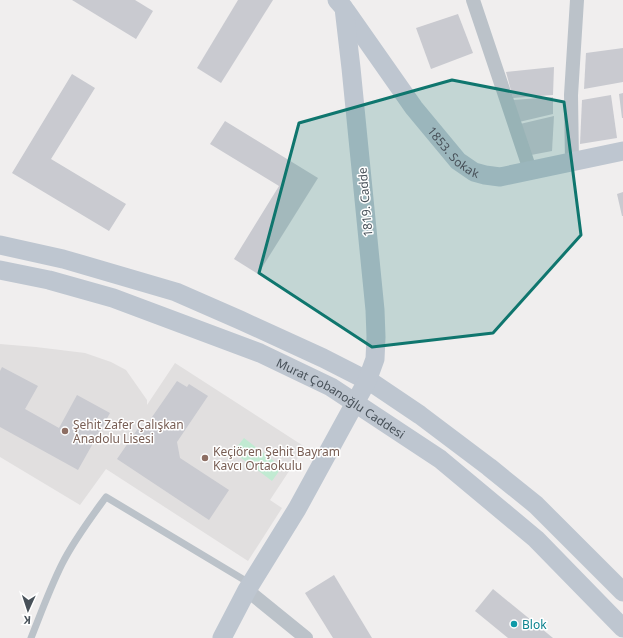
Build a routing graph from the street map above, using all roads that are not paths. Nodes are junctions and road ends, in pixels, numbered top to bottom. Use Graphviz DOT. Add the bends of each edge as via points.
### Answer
graph roads {
  1 [pos="473,0"];
  2 [pos="577,0"];
  3 [pos="340,4"];
  4 [pos="623,151"];
  5 [pos="572,162"];
  6 [pos="530,170"];
  7 [pos="0,245"];
  8 [pos="0,270"];
  9 [pos="367,381"];
  10 [pos="355,403"];
  11 [pos="249,587"];
  12 [pos="623,592"];
  13 [pos="623,628"];
  14 [pos="31,638"];
  15 [pos="222,638"];
  16 [pos="306,638"];
  1 -- 6 [label="street"];
  2 -- 5 [label="street" via="571,95"];
  3 -- 6 [label="main road, 1853. Sokak" via="414,108 458,161 485,176 500,177"];
  3 -- 9 [label="main road, 1819. Cadde" via="360,152 376,337 375,360"];
  4 -- 5 [label="main road, 1853. Sokak"];
  5 -- 6 [label="main road, 1853. Sokak"];
  7 -- 9 [label="main road, Murat Çobanoğlu Caddesi" via="63,259 176,292 323,358"];
  8 -- 10 [label="main road, Murat Çobanoğlu Caddesi" via="49,280 112,298 260,353 331,387"];
  9 -- 10 [label="main road, 1819. Cadde"];
  9 -- 12 [label="main road, Murat Çobanoğlu Caddesi" via="420,416 530,500"];
  10 -- 11 [label="main road, 1819. Cadde" via="297,509"];
  10 -- 13 [label="main road, Murat Çobanoğlu Caddesi" via="440,459 536,539"];
  11 -- 14 [label="lane" via="106,497 76,539 62,564"];
  11 -- 15 [label="main road, 1819. Cadde"];
  11 -- 16 [label="street"];
}
